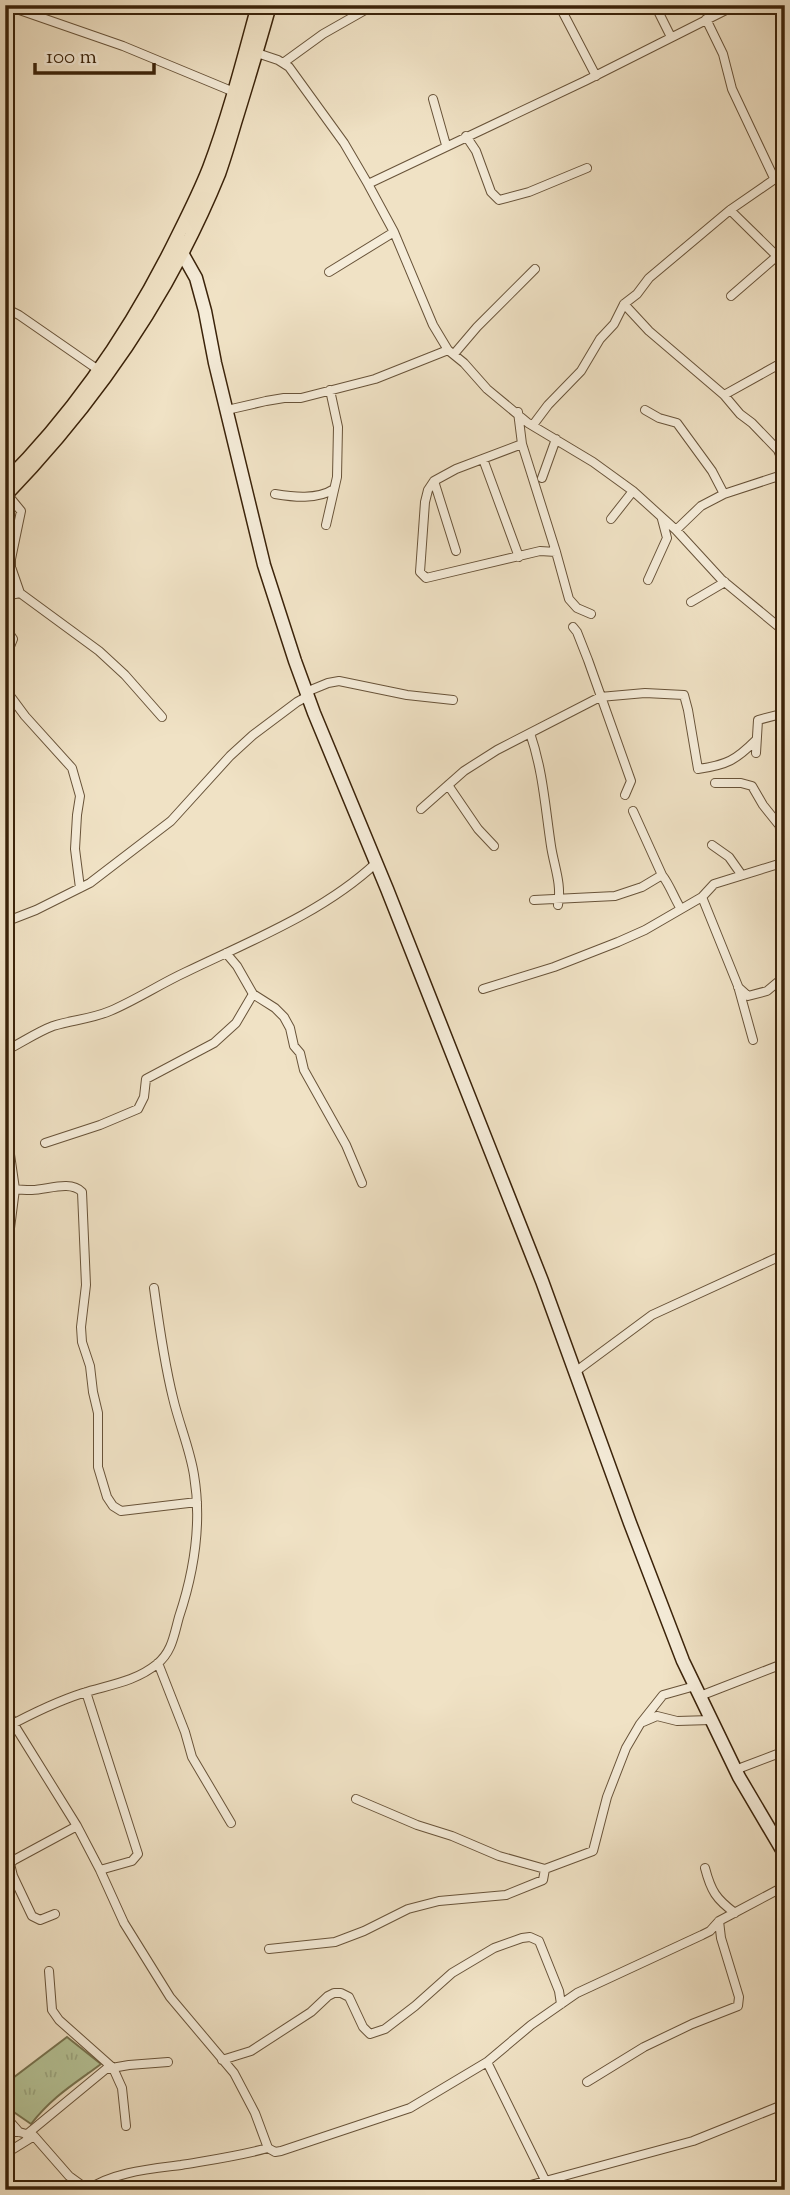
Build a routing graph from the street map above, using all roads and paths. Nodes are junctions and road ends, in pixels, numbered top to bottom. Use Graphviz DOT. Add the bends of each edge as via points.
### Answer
graph roads {
  1 [pos="5,5"];
  2 [pos="258,5"];
  3 [pos="270,5"];
  4 [pos="374,5"];
  5 [pos="559,5"];
  6 [pos="655,5"];
  7 [pos="736,5"];
  8 [pos="706,19"];
  9 [pos="671,37"];
  10 [pos="257,53"];
  11 [pos="283,63"];
  12 [pos="596,76"];
  13 [pos="234,92"];
  14 [pos="433,99"];
  15 [pos="466,136"];
  16 [pos="446,145"];
  17 [pos="587,168"];
  18 [pos="785,172"];
  19 [pos="774,178"];
  20 [pos="368,184"];
  21 [pos="730,210"];
  22 [pos="394,232"];
  23 [pos="178,246"];
  24 [pos="776,257"];
  25 [pos="785,264"];
  26 [pos="535,269"];
  27 [pos="330,272"];
  28 [pos="731,296"];
  29 [pos="624,304"];
  30 [pos="5,308"];
  31 [pos="451,352"];
  32 [pos="785,361"];
  33 [pos="97,369"];
  34 [pos="330,390"];
  35 [pos="724,395"];
  36 [pos="227,410"];
  37 [pos="645,410"];
  38 [pos="518,412"];
  39 [pos="533,425"];
  40 [pos="556,439"];
  41 [pos="522,444"];
  42 [pos="483,459"];
  43 [pos="785,467"];
  44 [pos="785,474"];
  45 [pos="542,478"];
  46 [pos="434,481"];
  47 [pos="334,489"];
  48 [pos="6,491"];
  49 [pos="633,491"];
  50 [pos="275,494"];
  51 [pos="724,494"];
  52 [pos="611,519"];
  53 [pos="662,519"];
  54 [pos="326,525"];
  55 [pos="676,530"];
  56 [pos="456,551"];
  57 [pos="556,552"];
  58 [pos="519,557"];
  59 [pos="648,580"];
  60 [pos="725,582"];
  61 [pos="20,593"];
  62 [pos="5,596"];
  63 [pos="691,602"];
  64 [pos="591,614"];
  65 [pos="5,627"];
  66 [pos="573,627"];
  67 [pos="785,632"];
  68 [pos="5,659"];
  69 [pos="5,689"];
  70 [pos="307,694"];
  71 [pos="600,697"];
  72 [pos="453,700"];
  73 [pos="785,713"];
  74 [pos="162,717"];
  75 [pos="530,733"];
  76 [pos="756,740"];
  77 [pos="756,753"];
  78 [pos="715,783"];
  79 [pos="448,785"];
  80 [pos="625,795"];
  81 [pos="421,809"];
  82 [pos="633,811"];
  83 [pos="785,842"];
  84 [pos="712,845"];
  85 [pos="495,846"];
  86 [pos="785,862"];
  87 [pos="376,863"];
  88 [pos="741,874"];
  89 [pos="662,875"];
  90 [pos="80,888"];
  91 [pos="702,897"];
  92 [pos="534,900"];
  93 [pos="558,902"];
  94 [pos="681,909"];
  95 [pos="5,922"];
  96 [pos="226,953"];
  97 [pos="785,976"];
  98 [pos="738,986"];
  99 [pos="483,989"];
  100 [pos="253,994"];
  101 [pos="752,1040"];
  102 [pos="5,1051"];
  103 [pos="5,1120"];
  104 [pos="45,1143"];
  105 [pos="362,1184"];
  106 [pos="15,1189"];
  107 [pos="785,1254"];
  108 [pos="5,1267"];
  109 [pos="154,1288"];
  110 [pos="575,1372"];
  111 [pos="197,1502"];
  112 [pos="158,1663"];
  113 [pos="785,1663"];
  114 [pos="697,1691"];
  115 [pos="86,1692"];
  116 [pos="5,1706"];
  117 [pos="711,1720"];
  118 [pos="640,1724"];
  119 [pos="9,1726"];
  120 [pos="785,1751"];
  121 [pos="735,1770"];
  122 [pos="356,1799"];
  123 [pos="231,1822"];
  124 [pos="77,1826"];
  125 [pos="785,1855"];
  126 [pos="705,1868"];
  127 [pos="545,1869"];
  128 [pos="100,1870"];
  129 [pos="785,1886"];
  130 [pos="735,1913"];
  131 [pos="55,1914"];
  132 [pos="719,1921"];
  133 [pos="710,1931"];
  134 [pos="721,1938"];
  135 [pos="269,1949"];
  136 [pos="49,1970"];
  137 [pos="559,1991"];
  138 [pos="570,1997"];
  139 [pos="561,2004"];
  140 [pos="222,2060"];
  141 [pos="168,2062"];
  142 [pos="487,2062"];
  143 [pos="113,2068"];
  144 [pos="587,2082"];
  145 [pos="785,2104"];
  146 [pos="5,2116"];
  147 [pos="126,2126"];
  148 [pos="5,2132"];
  149 [pos="27,2134"];
  150 [pos="268,2148"];
  151 [pos="5,2154"];
  152 [pos="546,2182"];
  153 [pos="87,2189"];
  154 [pos="512,2190"];
  1 -- 13 [label="street" via="123,46"];
  2 -- 13 [label="main road"];
  3 -- 10 [label="main road"];
  4 -- 11 [label="street"];
  5 -- 12 [label="street"];
  6 -- 9 [label="street"];
  7 -- 8 [label="street"];
  8 -- 9 [label="street"];
  8 -- 19 [label="street" via="723,54 732,89"];
  9 -- 12 [label="street"];
  10 -- 11 [label="street"];
  10 -- 23 [label="main road" via="219,172"];
  11 -- 20 [label="street" via="344,143"];
  12 -- 15 [label="street"];
  13 -- 23 [label="main road"];
  14 -- 16 [label="street"];
  15 -- 16 [label="street"];
  15 -- 17 [label="street" via="499,200"];
  16 -- 20 [label="street"];
  18 -- 19 [label="street"];
  19 -- 21 [label="street"];
  20 -- 22 [label="street"];
  21 -- 24 [label="street"];
  21 -- 29 [label="street"];
  22 -- 27 [label="street"];
  22 -- 31 [label="street" via="433,325"];
  23 -- 33 [label="main road"];
  23 -- 36 [label="street" via="196,278"];
  23 -- 48 [label="main road" via="130,343 78,415"];
  24 -- 25 [label="street"];
  24 -- 28 [label="street"];
  26 -- 31 [label="street"];
  29 -- 35 [label="street"];
  29 -- 39 [label="street" via="581,371"];
  30 -- 33 [label="street"];
  31 -- 34 [label="street"];
  31 -- 38 [label="street"];
  32 -- 35 [label="street"];
  33 -- 48 [label="main road"];
  34 -- 36 [label="street"];
  34 -- 47 [label="street" via="338,427"];
  35 -- 43 [label="street" via="778,450"];
  36 -- 70 [label="street" via="264,565"];
  37 -- 51 [label="street" via="677,423"];
  38 -- 39 [label="street"];
  38 -- 41 [label="street"];
  39 -- 40 [label="street"];
  40 -- 45 [label="street"];
  40 -- 49 [label="street"];
  41 -- 42 [label="street"];
  41 -- 57 [label="street"];
  42 -- 46 [label="street"];
  42 -- 58 [label="street"];
  44 -- 51 [label="street"];
  46 -- 56 [label="street"];
  46 -- 58 [label="street" via="425,502 423,576"];
  47 -- 50 [label="street" via="312,496"];
  47 -- 54 [label="street"];
  48 -- 61 [label="street" via="21,511 11,567"];
  49 -- 52 [label="street"];
  49 -- 53 [label="street"];
  51 -- 55 [label="street" via="701,506"];
  53 -- 55 [label="street"];
  53 -- 59 [label="street" via="667,538"];
  55 -- 60 [label="street"];
  57 -- 58 [label="street"];
  57 -- 64 [label="street" via="569,600"];
  60 -- 63 [label="street"];
  60 -- 67 [label="street"];
  61 -- 62 [label="street"];
  61 -- 74 [label="street" via="99,651"];
  65 -- 68 [label="street" via="13,639"];
  66 -- 71 [label="street"];
  69 -- 90 [label="street" via="72,768 80,796 75,849"];
  70 -- 72 [label="street" via="339,681"];
  70 -- 87 [label="street"];
  70 -- 90 [label="street" via="253,734 172,821"];
  71 -- 75 [label="street"];
  71 -- 76 [label="street" via="684,695 698,768 737,759"];
  71 -- 80 [label="street" via="631,781"];
  73 -- 76 [label="street" via="758,720"];
  75 -- 79 [label="street"];
  75 -- 93 [label="street" via="541,770 559,878"];
  76 -- 77 [label="street"];
  78 -- 83 [label="street" via="752,786"];
  79 -- 81 [label="street"];
  79 -- 85 [label="street"];
  82 -- 89 [label="street"];
  84 -- 88 [label="street" via="729,857"];
  86 -- 88 [label="street"];
  87 -- 96 [label="street" via="317,906"];
  87 -- 110 [label="street"];
  88 -- 91 [label="street" via="714,884"];
  89 -- 93 [label="street" via="615,896"];
  89 -- 94 [label="street"];
  90 -- 95 [label="street"];
  91 -- 94 [label="street"];
  91 -- 98 [label="street"];
  92 -- 93 [label="street"];
  94 -- 99 [label="street" via="582,957"];
  96 -- 100 [label="street"];
  96 -- 102 [label="street" via="112,1010 52,1027"];
  97 -- 98 [label="street" via="767,991 748,996"];
  98 -- 101 [label="street"];
  100 -- 104 [label="street" via="236,1023 214,1043 146,1079 138,1109"];
  100 -- 105 [label="street" via="284,1017 304,1070 346,1144"];
  103 -- 106 [label="street"];
  106 -- 108 [label="street"];
  106 -- 111 [label="street" via="69,1186 82,1192 86,1285 82,1342 98,1413 98,1467 107,1497 121,1511"];
  107 -- 110 [label="street" via="652,1315"];
  109 -- 111 [label="street" via="164,1359"];
  110 -- 114 [label="street"];
  111 -- 112 [label="street" via="190,1581 170,1650"];
  112 -- 115 [label="street" via="130,1679"];
  112 -- 123 [label="street" via="192,1757"];
  113 -- 114 [label="street"];
  114 -- 117 [label="street"];
  114 -- 118 [label="street" via="663,1695"];
  115 -- 119 [label="street"];
  115 -- 128 [label="street" via="138,1854 132,1861"];
  116 -- 119 [label="street"];
  117 -- 118 [label="street" via="656,1716"];
  117 -- 121 [label="street"];
  118 -- 127 [label="street" via="607,1797 593,1852"];
  119 -- 124 [label="street"];
  120 -- 121 [label="street"];
  121 -- 125 [label="street"];
  122 -- 127 [label="street" via="499,1857"];
  124 -- 128 [label="street"];
  124 -- 131 [label="street" via="10,1864 32,1916 40,1920"];
  126 -- 130 [label="street" via="719,1901"];
  127 -- 135 [label="street" via="543,1880 506,1895 439,1901 408,1909 335,1942"];
  128 -- 140 [label="street" via="124,1923 170,1997"];
  129 -- 130 [label="street"];
  130 -- 132 [label="street"];
  132 -- 133 [label="street"];
  132 -- 134 [label="street"];
  133 -- 134 [label="street"];
  133 -- 138 [label="street"];
  134 -- 144 [label="street" via="738,2006 644,2047"];
  136 -- 143 [label="street" via="52,2010"];
  137 -- 138 [label="street"];
  137 -- 139 [label="street"];
  137 -- 140 [label="street" via="539,1941 522,1938 494,1948 452,1973 380,2032 370,2034 349,1997 334,1993 251,2051"];
  138 -- 139 [label="street"];
  139 -- 142 [label="street"];
  140 -- 150 [label="street" via="243,2088"];
  141 -- 143 [label="street"];
  142 -- 150 [label="street" via="410,2108 289,2149 275,2152"];
  142 -- 152 [label="street"];
  143 -- 147 [label="street" via="122,2088"];
  143 -- 149 [label="street"];
  145 -- 152 [label="street" via="693,2141"];
  146 -- 149 [label="street"];
  148 -- 149 [label="street"];
  149 -- 151 [label="street"];
  149 -- 153 [label="street"];
  150 -- 153 [label="street" via="144,2170"];
  152 -- 154 [label="street"];
}
